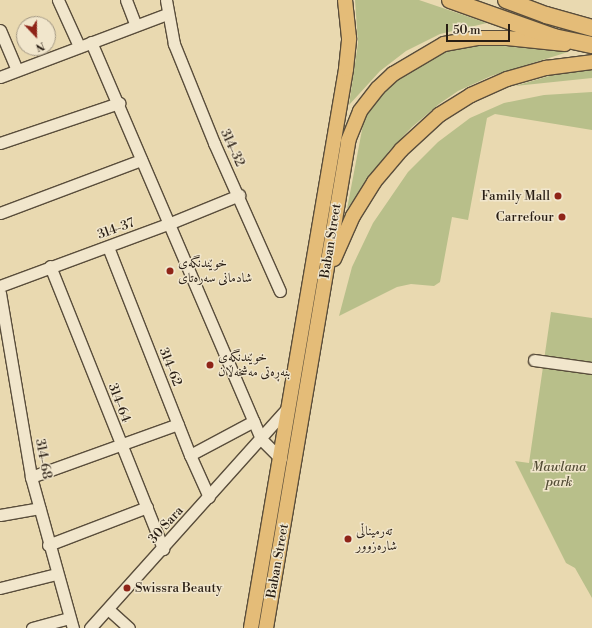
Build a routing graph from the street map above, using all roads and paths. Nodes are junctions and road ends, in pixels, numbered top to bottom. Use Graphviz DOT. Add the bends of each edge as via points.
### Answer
graph roads {
  1 [pos="58,0"];
  2 [pos="126,0"];
  3 [pos="166,0"];
  4 [pos="345,0"];
  5 [pos="450,0"];
  6 [pos="506,0"];
  7 [pos="166,14"];
  8 [pos="135,24"];
  9 [pos="592,28"];
  10 [pos="0,30"];
  11 [pos="91,42"];
  12 [pos="592,45"];
  13 [pos="78,46"];
  14 [pos="592,62"];
  15 [pos="17,70"];
  16 [pos="0,77"];
  17 [pos="119,103"];
  18 [pos="0,143"];
  19 [pos="141,160"];
  20 [pos="239,194"];
  21 [pos="0,213"];
  22 [pos="168,224"];
  23 [pos="108,247"];
  24 [pos="50,266"];
  25 [pos="0,286"];
  26 [pos="280,291"];
  27 [pos="0,293"];
  28 [pos="321,304"];
  29 [pos="304,324"];
  30 [pos="318,326"];
  31 [pos="301,339"];
  32 [pos="315,342"];
  33 [pos="534,360"];
  34 [pos="592,368"];
  35 [pos="289,406"];
  36 [pos="254,421"];
  37 [pos="178,424"];
  38 [pos="261,439"];
  39 [pos="120,445"];
  40 [pos="190,455"];
  41 [pos="281,459"];
  42 [pos="31,476"];
  43 [pos="209,497"];
  44 [pos="148,507"];
  45 [pos="39,508"];
  46 [pos="0,515"];
  47 [pos="48,545"];
  48 [pos="163,549"];
  49 [pos="56,574"];
  50 [pos="0,588"];
  51 [pos="108,609"];
  52 [pos="71,623"];
  53 [pos="32,628"];
  54 [pos="90,628"];
  55 [pos="129,628"];
  56 [pos="251,628"];
  57 [pos="266,628"];
  1 -- 13 [label="street"];
  2 -- 8 [label="street"];
  3 -- 7 [label="street, 314-32"];
  4 -- 29 [label="main road" via="348,30 346,69"];
  5 -- 12 [label="highway" via="554,37"];
  6 -- 9 [label="highway"];
  7 -- 8 [label="street"];
  7 -- 20 [label="street, 314-32" via="174,44 200,110"];
  8 -- 11 [label="street"];
  10 -- 15 [label="street"];
  11 -- 13 [label="street"];
  11 -- 17 [label="street"];
  12 -- 28 [label="main road, Baban Street" via="507,38 461,40 426,52 378,88 360,111 348,142"];
  13 -- 15 [label="street"];
  14 -- 28 [label="main road" via="546,68 496,83 452,106 415,136 374,182 353,216 336,256"];
  15 -- 16 [label="street"];
  17 -- 18 [label="street"];
  17 -- 19 [label="street"];
  19 -- 21 [label="street"];
  19 -- 22 [label="street"];
  20 -- 22 [label="street, 314-37"];
  20 -- 26 [label="street, 314-32"];
  22 -- 23 [label="street, 314-37"];
  22 -- 36 [label="street"];
  23 -- 24 [label="street, 314-37"];
  23 -- 37 [label="street, 314-62"];
  24 -- 25 [label="street, 314-37"];
  24 -- 39 [label="street, 314-64"];
  27 -- 42 [label="street, 314-68"];
  28 -- 30 [label="main road, Baban Street"];
  29 -- 30 [label="main road"];
  29 -- 31 [label="main road"];
  30 -- 32 [label="main road, Baban Street"];
  31 -- 32 [label="main road"];
  31 -- 35 [label="main road"];
  32 -- 57 [label="main road, Baban Street"];
  33 -- 34 [label="street"];
  35 -- 38 [label="street, 30 Sara"];
  35 -- 41 [label="main road"];
  36 -- 38 [label="street"];
  36 -- 40 [label="street"];
  37 -- 39 [label="street"];
  37 -- 40 [label="street, 314-62"];
  38 -- 41 [label="street"];
  38 -- 43 [label="street, 30 Sara"];
  39 -- 42 [label="street"];
  39 -- 44 [label="street, 314-64"];
  40 -- 43 [label="street, 314-62"];
  41 -- 56 [label="main road"];
  42 -- 45 [label="street, 314-68"];
  43 -- 48 [label="street, 30 Sara"];
  44 -- 47 [label="street"];
  44 -- 48 [label="street, 314-64"];
  45 -- 46 [label="street"];
  45 -- 47 [label="street, 314-68"];
  47 -- 49 [label="street, 314-68"];
  48 -- 51 [label="street, 30 Sara"];
  49 -- 50 [label="street"];
  49 -- 52 [label="street, 314-68"];
  51 -- 54 [label="street, 30 Sara"];
  51 -- 55 [label="street"];
  52 -- 53 [label="street"];
}
